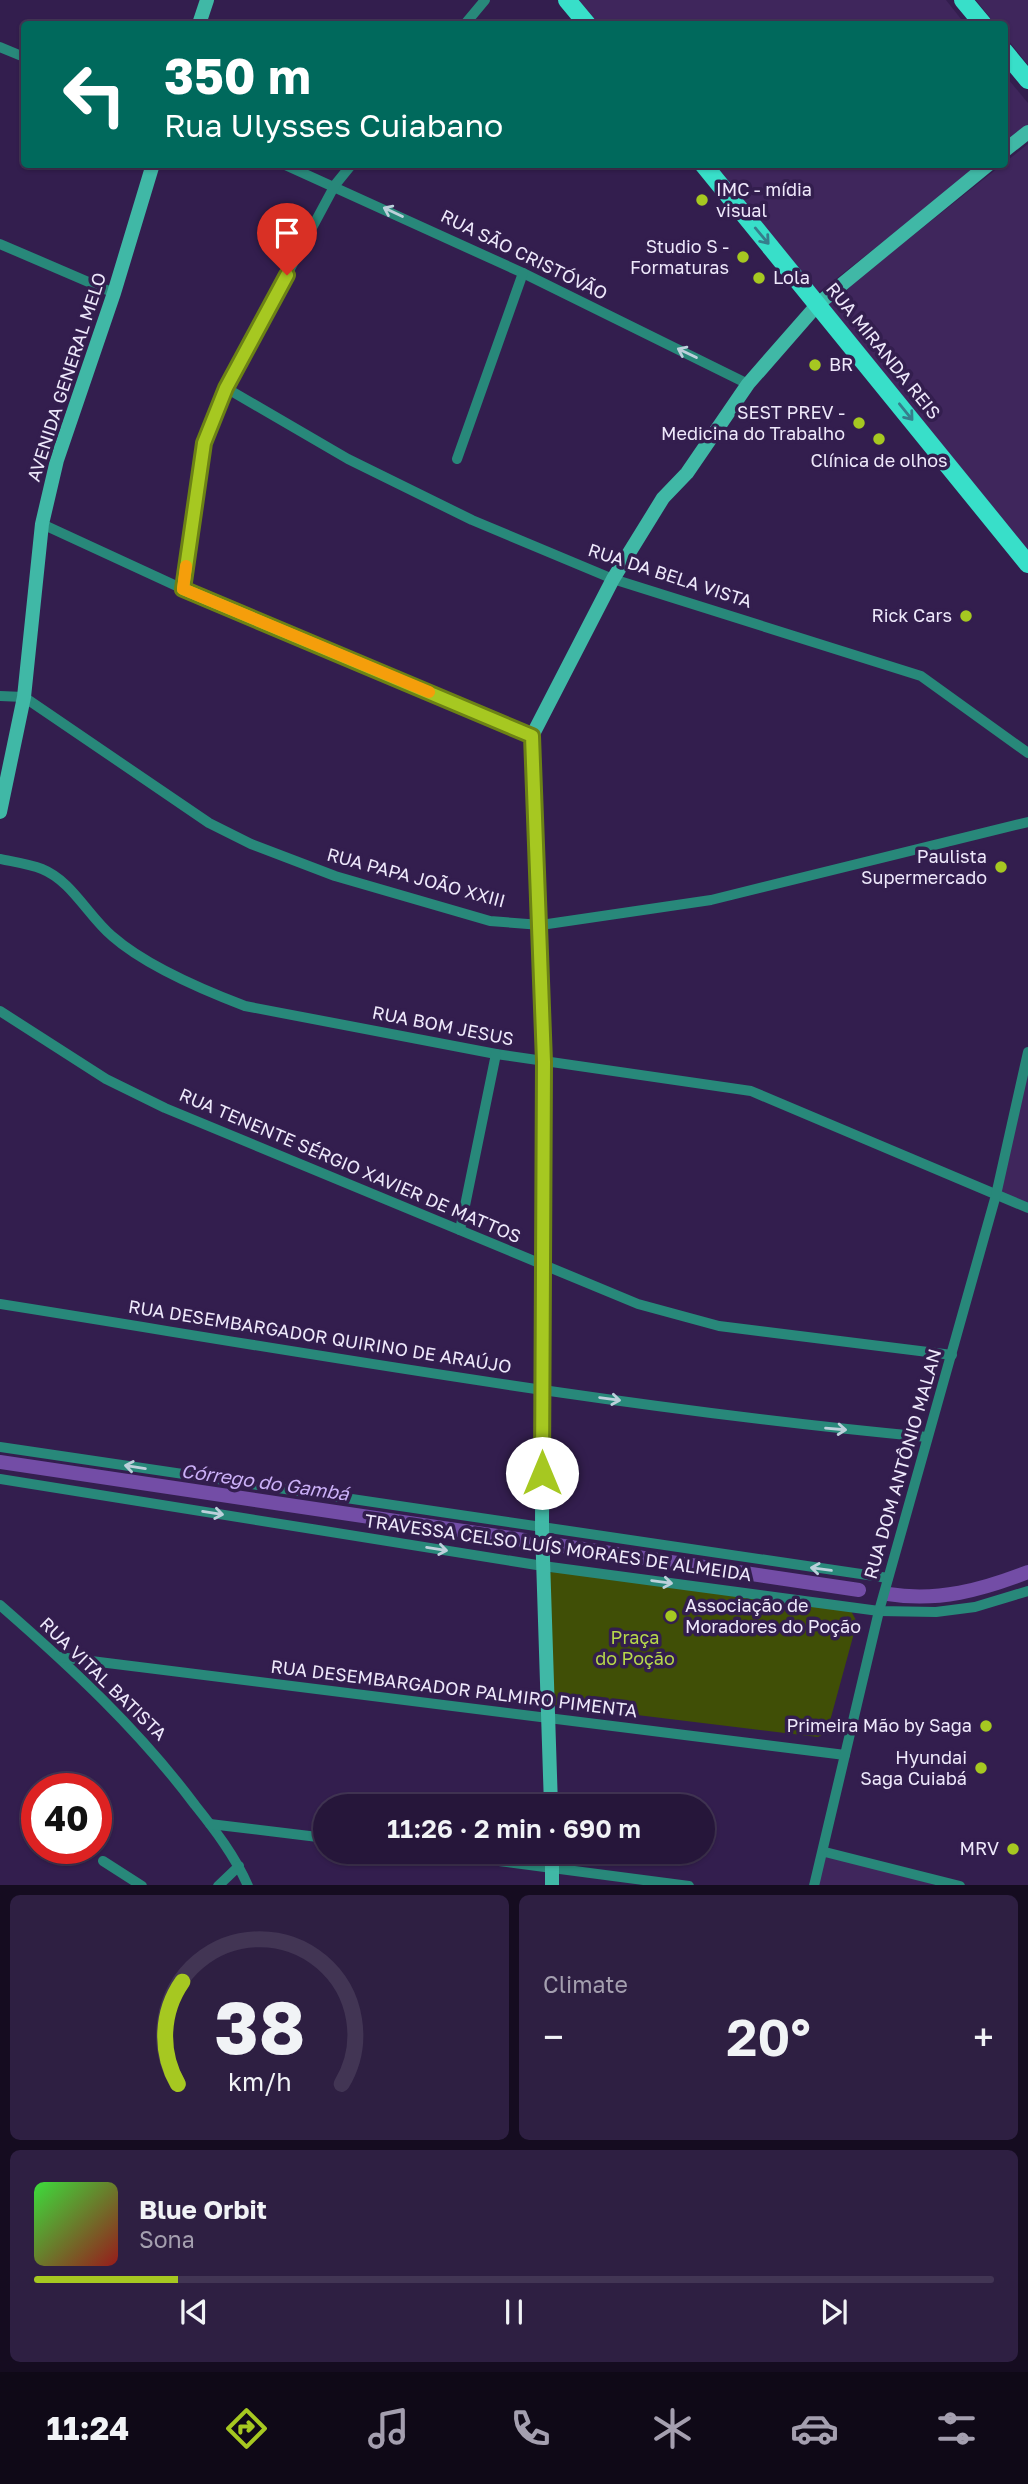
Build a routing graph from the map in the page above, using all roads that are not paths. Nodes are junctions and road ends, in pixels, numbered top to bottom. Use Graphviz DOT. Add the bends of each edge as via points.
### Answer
graph roads {
  1 [pos="207,0"];
  2 [pos="485,0"];
  3 [pos="566,0"];
  4 [pos="964,0"];
  5 [pos="200,21"];
  6 [pos="468,21"];
  7 [pos="584,21"];
  8 [pos="981,21"];
  9 [pos="0,47"];
  10 [pos="21,56"];
  11 [pos="1008,56"];
  12 [pos="1028,80"];
  13 [pos="1028,132"];
  14 [pos="1008,148"];
  15 [pos="152,168"];
  16 [pos="292,168"];
  17 [pos="349,168"];
  18 [pos="706,168"];
  19 [pos="984,168"];
  20 [pos="335,186"];
  21 [pos="0,244"];
  22 [pos="523,272"];
  23 [pos="114,293"];
  24 [pos="818,304"];
  25 [pos="748,384"];
  26 [pos="226,388"];
  27 [pos="457,459"];
  28 [pos="42,524"];
  29 [pos="1028,564"];
  30 [pos="613,579"];
  31 [pos="183,589"];
  32 [pos="0,696"];
  33 [pos="24,697"];
  34 [pos="532,736"];
  35 [pos="1028,753"];
  36 [pos="0,812"];
  37 [pos="1028,822"];
  38 [pos="0,859"];
  39 [pos="541,925"];
  40 [pos="0,1011"];
  41 [pos="1028,1052"];
  42 [pos="496,1054"];
  43 [pos="544,1062"];
  44 [pos="996,1195"];
  45 [pos="1028,1208"];
  46 [pos="460,1230"];
  47 [pos="544,1266"];
  48 [pos="0,1304"];
  49 [pos="952,1354"];
  50 [pos="542,1390"];
  51 [pos="928,1437"];
  52 [pos="0,1447"];
  53 [pos="0,1479"];
  54 [pos="542,1528"];
  55 [pos="543,1566"];
  56 [pos="888,1578"];
  57 [pos="1028,1591"];
  58 [pos="0,1605"];
  59 [pos="879,1611"];
  60 [pos="59,1657"];
  61 [pos="550,1718"];
  62 [pos="845,1755"];
  63 [pos="551,1794"];
  64 [pos="210,1824"];
  65 [pos="313,1836"];
  66 [pos="825,1852"];
  67 [pos="108,1864"];
  68 [pos="528,1864"];
  69 [pos="239,1866"];
  70 [pos="552,1867"];
  71 [pos="142,1885"];
  72 [pos="218,1885"];
  73 [pos="248,1885"];
  74 [pos="552,1885"];
  75 [pos="689,1885"];
  76 [pos="814,1885"];
  77 [pos="960,1885"];
  1 -- 5 [label="street"];
  2 -- 6 [label="street"];
  3 -- 7 [label="main road"];
  4 -- 8 [label="main road"];
  9 -- 10 [label="street"];
  11 -- 12 [label="main road"];
  13 -- 14 [label="street"];
  15 -- 23 [label="street, AVENIDA GENERAL MELO"];
  16 -- 20 [label="street, RUA SÃO CRISTÓVÃO"];
  17 -- 20 [label="street"];
  18 -- 24 [label="main road, RUA MIRANDA REIS, one-way"];
  19 -- 24 [label="street"];
  22 -- 20 [label="street, RUA SÃO CRISTÓVÃO, one-way"];
  20 -- 26 [label="street"];
  21 -- 23 [label="street"];
  25 -- 22 [label="street, RUA SÃO CRISTÓVÃO, one-way"];
  22 -- 27 [label="street"];
  23 -- 28 [label="street, AVENIDA GENERAL MELO" via="57,460"];
  24 -- 25 [label="street"];
  24 -- 29 [label="main road, RUA MIRANDA REIS, one-way"];
  25 -- 30 [label="street" via="687,473 663,498"];
  26 -- 30 [label="street, RUA DA BELA VISTA" via="348,459 460,514"];
  26 -- 31 [label="street" via="204,443"];
  28 -- 31 [label="street"];
  28 -- 33 [label="street, AVENIDA GENERAL MELO"];
  30 -- 34 [label="street"];
  30 -- 35 [label="street, RUA DA BELA VISTA" via="921,676"];
  31 -- 34 [label="street"];
  32 -- 33 [label="street"];
  33 -- 36 [label="street, AVENIDA GENERAL MELO"];
  33 -- 39 [label="street, RUA PAPA JOÃO XXIII" via="209,823 251,844 335,876 490,920"];
  34 -- 39 [label="street"];
  37 -- 39 [label="street, RUA PAPA JOÃO XXIII" via="711,900"];
  38 -- 42 [label="street, RUA BOM JESUS" via="44,870 78,897 111,936 209,992 245,1006"];
  39 -- 43 [label="street"];
  40 -- 46 [label="street, RUA TENENTE SÉRGIO XAVIER DE MATTOS" via="106,1079 165,1108"];
  41 -- 44 [label="street, RUA DOM ANTÔNIO MALAN"];
  42 -- 43 [label="street, RUA BOM JESUS"];
  42 -- 46 [label="street"];
  43 -- 44 [label="street, RUA BOM JESUS" via="751,1091"];
  43 -- 47 [label="street"];
  44 -- 45 [label="street, RUA BOM JESUS"];
  44 -- 49 [label="street, RUA DOM ANTÔNIO MALAN"];
  46 -- 47 [label="street, RUA TENENTE SÉRGIO XAVIER DE MATTOS"];
  47 -- 49 [label="street, RUA TENENTE SÉRGIO XAVIER DE MATTOS" via="638,1304 719,1326"];
  47 -- 50 [label="street"];
  48 -- 50 [label="street, RUA DESEMBARGADOR QUIRINO DE ARAÚJO"];
  49 -- 51 [label="street, RUA DOM ANTÔNIO MALAN"];
  50 -- 51 [label="street, RUA DESEMBARGADOR QUIRINO DE ARAÚJO, one-way" via="797,1425"];
  50 -- 54 [label="street"];
  51 -- 56 [label="street, RUA DOM ANTÔNIO MALAN"];
  54 -- 52 [label="street, TRAVESSA CELSO LUÍS MORAES DE ALMEIDA, one-way"];
  53 -- 55 [label="street, TRAVESSA CELSO LUÍS MORAES DE ALMEIDA, one-way"];
  54 -- 55 [label="street"];
  56 -- 54 [label="street, TRAVESSA CELSO LUÍS MORAES DE ALMEIDA, one-way"];
  55 -- 59 [label="street, TRAVESSA CELSO LUÍS MORAES DE ALMEIDA, one-way"];
  55 -- 61 [label="street"];
  56 -- 59 [label="street, RUA DOM ANTÔNIO MALAN"];
  57 -- 59 [label="street, TRAVESSA CELSO LUÍS MORAES DE ALMEIDA" via="962,1609"];
  58 -- 60 [label="street, RUA VITAL BATISTA"];
  59 -- 62 [label="street, RUA DOM ANTÔNIO MALAN"];
  60 -- 61 [label="street, RUA DESEMBARGADOR PALMIRO PIMENTA"];
  60 -- 64 [label="street, RUA VITAL BATISTA" via="123,1718"];
  61 -- 62 [label="street, RUA DESEMBARGADOR PALMIRO PIMENTA"];
  61 -- 63 [label="street"];
  62 -- 66 [label="street, RUA DOM ANTÔNIO MALAN"];
  64 -- 65 [label="street"];
  64 -- 69 [label="street, RUA VITAL BATISTA"];
  66 -- 76 [label="street, RUA DOM ANTÔNIO MALAN"];
  66 -- 77 [label="street"];
  67 -- 71 [label="street"];
  68 -- 70 [label="street"];
  69 -- 72 [label="street"];
  69 -- 73 [label="street, RUA VITAL BATISTA"];
  70 -- 74 [label="street"];
  70 -- 75 [label="street"];
}
